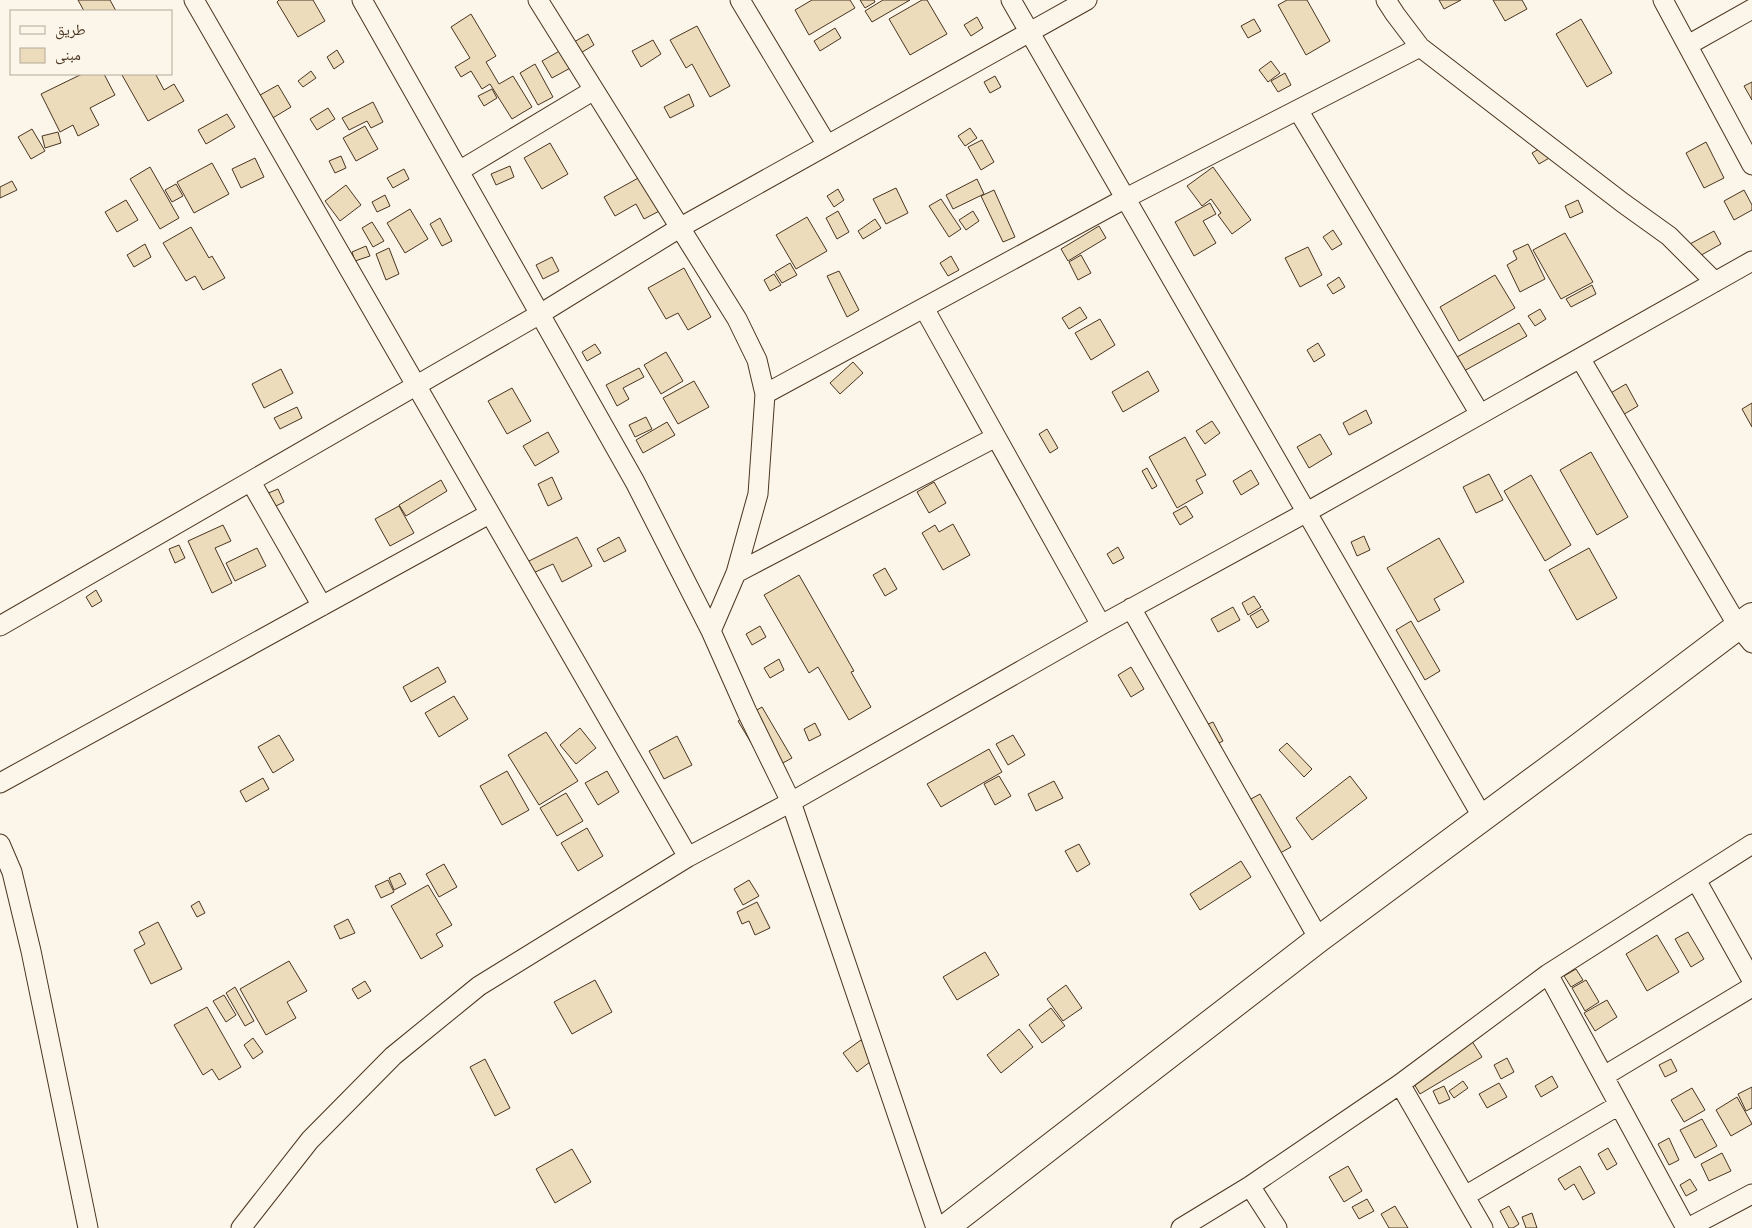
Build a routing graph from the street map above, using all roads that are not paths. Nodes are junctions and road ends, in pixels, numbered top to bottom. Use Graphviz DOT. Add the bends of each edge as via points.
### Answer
graph roads {
  1 [pos="194,0"];
  2 [pos="362,0"];
  3 [pos="740,0"];
  4 [pos="1012,0"];
  5 [pos="1087,0"];
  6 [pos="1386,0"];
  7 [pos="1663,0"];
  8 [pos="544,2"];
  9 [pos="1752,9"];
  10 [pos="1030,32"];
  11 [pos="1688,45"];
  12 [pos="1420,47"];
  13 [pos="594,90"];
  14 [pos="1298,110"];
  15 [pos="827,145"];
  16 [pos="1752,165"];
  17 [pos="459,171"];
  18 [pos="1126,198"];
  19 [pos="681,227"];
  20 [pos="1752,261"];
  21 [pos="1715,282"];
  22 [pos="924,308"];
  23 [pos="540,314"];
  24 [pos="1580,358"];
  25 [pos="417,386"];
  26 [pos="765,394"];
  27 [pos="1480,414"];
  28 [pos="996,437"];
  29 [pos="250,482"];
  30 [pos="1307,512"];
  31 [pos="489,514"];
  32 [pos="736,573"];
  33 [pos="322,606"];
  34 [pos="1131,608"];
  35 [pos="1101,624"];
  36 [pos="0,626"];
  37 [pos="1747,628"];
  38 [pos="711,631"];
  39 [pos="0,783"];
  40 [pos="791,802"];
  41 [pos="1483,818"];
  42 [pos="0,844"];
  43 [pos="1752,844"];
  44 [pos="688,857"];
  45 [pos="1696,880"];
  46 [pos="1319,939"];
  47 [pos="1548,974"];
  48 [pos="1752,980"];
  49 [pos="1752,987"];
  50 [pos="1604,1076"];
  51 [pos="1400,1084"];
  52 [pos="1619,1105"];
  53 [pos="1250,1186"];
  54 [pos="1752,1194"];
  55 [pos="1465,1196"];
  56 [pos="88,1228"];
  57 [pos="241,1228"];
  58 [pos="936,1228"];
  59 [pos="945,1228"];
  60 [pos="1181,1228"];
  61 [pos="1277,1228"];
  62 [pos="1483,1228"];
  63 [pos="1687,1228"];
  1 -- 25 [label="street"];
  2 -- 17 [label="street"];
  3 -- 15 [label="street"];
  4 -- 10 [label="street"];
  5 -- 10 [label="street"];
  6 -- 12 [label="street"];
  7 -- 11 [label="street"];
  8 -- 13 [label="street"];
  9 -- 11 [label="street"];
  10 -- 15 [label="street"];
  10 -- 18 [label="street"];
  11 -- 16 [label="street"];
  12 -- 14 [label="street"];
  12 -- 21 [label="street" via="1669,236"];
  13 -- 17 [label="street"];
  13 -- 19 [label="street"];
  14 -- 18 [label="street"];
  14 -- 27 [label="street"];
  15 -- 19 [label="street"];
  17 -- 23 [label="street"];
  18 -- 22 [label="street"];
  18 -- 30 [label="street"];
  19 -- 23 [label="street"];
  19 -- 26 [label="street" via="737,319 757,360"];
  20 -- 21 [label="street"];
  21 -- 24 [label="street"];
  22 -- 26 [label="street"];
  22 -- 28 [label="street"];
  23 -- 25 [label="street"];
  23 -- 38 [label="street" via="635,482"];
  24 -- 27 [label="street"];
  24 -- 37 [label="street"];
  25 -- 29 [label="street"];
  25 -- 31 [label="street"];
  26 -- 32 [label="street" via="758,494"];
  27 -- 30 [label="street"];
  28 -- 32 [label="street"];
  28 -- 35 [label="street"];
  29 -- 33 [label="street"];
  29 -- 36 [label="street"];
  30 -- 34 [label="street"];
  30 -- 41 [label="street"];
  31 -- 33 [label="street"];
  31 -- 44 [label="street"];
  32 -- 38 [label="street"];
  33 -- 39 [label="street"];
  34 -- 35 [label="street"];
  34 -- 46 [label="street"];
  35 -- 40 [label="street"];
  37 -- 41 [label="main road"];
  38 -- 40 [label="street"];
  40 -- 44 [label="street"];
  40 -- 58 [label="street"];
  41 -- 46 [label="main road"];
  42 -- 56 [label="street" via="12,872 31,951"];
  43 -- 45 [label="street"];
  44 -- 57 [label="street" via="479,986 393,1056 310,1140"];
  45 -- 47 [label="street"];
  45 -- 48 [label="street"];
  46 -- 59 [label="main road"];
  47 -- 50 [label="street"];
  47 -- 51 [label="street"];
  49 -- 50 [label="street"];
  50 -- 52 [label="street"];
  51 -- 53 [label="street"];
  51 -- 55 [label="street"];
  52 -- 55 [label="street"];
  52 -- 63 [label="street"];
  53 -- 60 [label="street"];
  53 -- 61 [label="street"];
  54 -- 63 [label="street"];
  55 -- 62 [label="street"];
}
